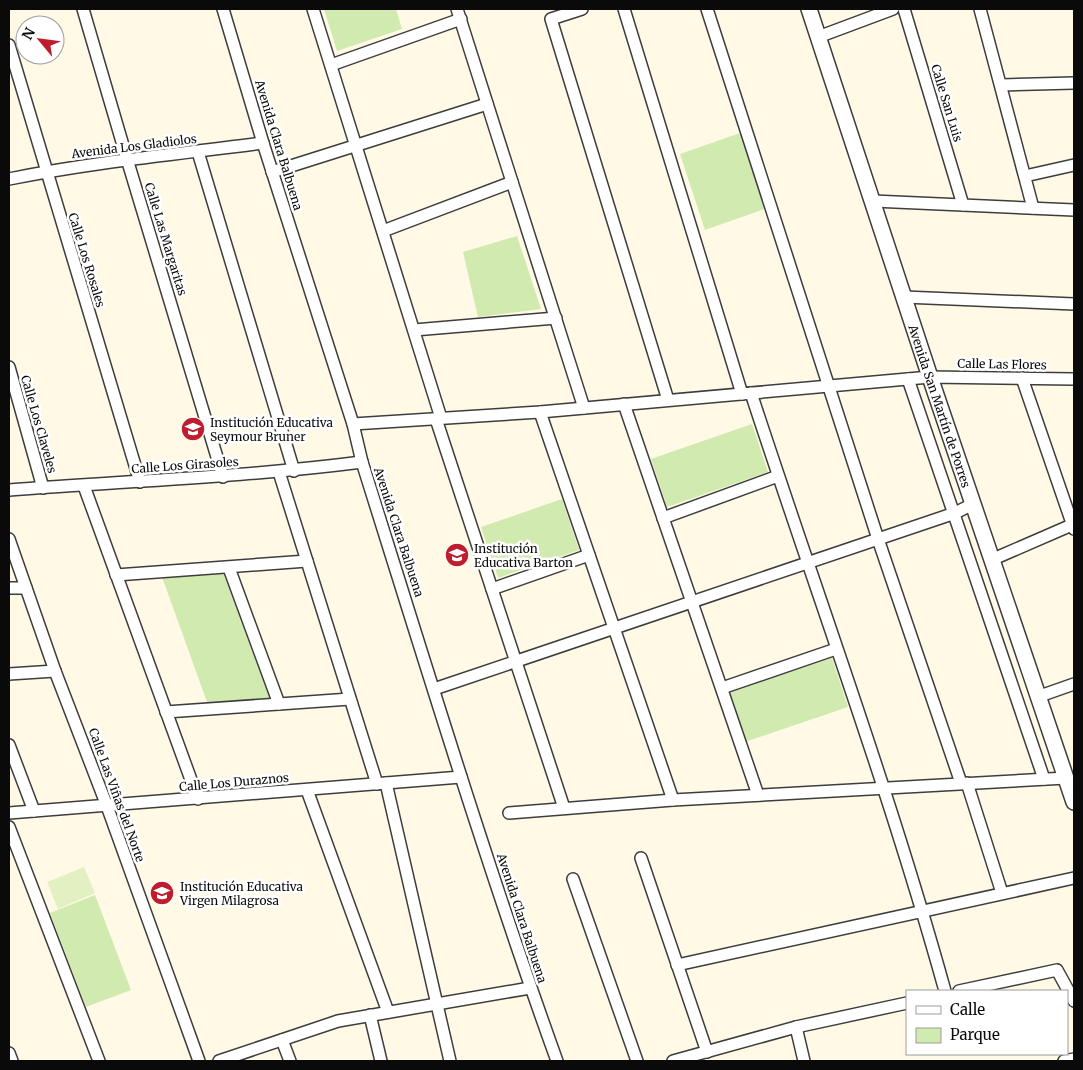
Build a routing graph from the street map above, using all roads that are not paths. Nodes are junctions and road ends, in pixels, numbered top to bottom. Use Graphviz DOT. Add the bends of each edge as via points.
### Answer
graph roads {
  1 [pos="83,9"];
  2 [pos="224,9"];
  3 [pos="313,9"];
  4 [pos="582,9"];
  5 [pos="624,9"];
  6 [pos="708,9"];
  7 [pos="809,9"];
  8 [pos="893,9"];
  9 [pos="904,9"];
  10 [pos="980,9"];
  11 [pos="459,14"];
  12 [pos="818,37"];
  13 [pos="9,45"];
  14 [pos="331,65"];
  15 [pos="1074,83"];
  16 [pos="21,86"];
  17 [pos="1002,86"];
  18 [pos="9,88"];
  19 [pos="487,104"];
  20 [pos="263,144"];
  21 [pos="356,146"];
  22 [pos="198,152"];
  23 [pos="127,159"];
  24 [pos="1074,165"];
  25 [pos="46,172"];
  26 [pos="272,172"];
  27 [pos="1025,176"];
  28 [pos="9,179"];
  29 [pos="512,182"];
  30 [pos="873,202"];
  31 [pos="963,205"];
  32 [pos="1033,208"];
  33 [pos="1074,210"];
  34 [pos="383,231"];
  35 [pos="904,297"];
  36 [pos="1074,304"];
  37 [pos="556,318"];
  38 [pos="414,330"];
  39 [pos="9,367"];
  40 [pos="930,378"];
  41 [pos="1022,378"];
  42 [pos="908,379"];
  43 [pos="1074,379"];
  44 [pos="828,386"];
  45 [pos="746,393"];
  46 [pos="668,400"];
  47 [pos="624,404"];
  48 [pos="584,408"];
  49 [pos="540,412"];
  50 [pos="439,418"];
  51 [pos="353,424"];
  52 [pos="362,462"];
  53 [pos="294,471"];
  54 [pos="279,472"];
  55 [pos="778,476"];
  56 [pos="223,477"];
  57 [pos="140,482"];
  58 [pos="84,486"];
  59 [pos="42,488"];
  60 [pos="9,490"];
  61 [pos="973,504"];
  62 [pos="955,513"];
  63 [pos="663,518"];
  64 [pos="1074,526"];
  65 [pos="9,538"];
  66 [pos="878,539"];
  67 [pos="589,555"];
  68 [pos="991,560"];
  69 [pos="307,561"];
  70 [pos="807,563"];
  71 [pos="229,568"];
  72 [pos="116,575"];
  73 [pos="9,588"];
  74 [pos="26,588"];
  75 [pos="492,589"];
  76 [pos="693,602"];
  77 [pos="615,629"];
  78 [pos="836,649"];
  79 [pos="516,662"];
  80 [pos="55,671"];
  81 [pos="9,674"];
  82 [pos="1074,684"];
  83 [pos="722,688"];
  84 [pos="434,690"];
  85 [pos="1037,697"];
  86 [pos="350,699"];
  87 [pos="279,704"];
  88 [pos="166,712"];
  89 [pos="9,745"];
  90 [pos="461,778"];
  91 [pos="1044,779"];
  92 [pos="1069,781"];
  93 [pos="964,783"];
  94 [pos="381,784"];
  95 [pos="884,788"];
  96 [pos="307,790"];
  97 [pos="758,796"];
  98 [pos="198,798"];
  99 [pos="673,800"];
  100 [pos="1074,802"];
  101 [pos="107,806"];
  102 [pos="564,808"];
  103 [pos="34,811"];
  104 [pos="9,813"];
  105 [pos="509,813"];
  106 [pos="9,827"];
  107 [pos="641,858"];
  108 [pos="1074,878"];
  109 [pos="573,879"];
  110 [pos="1002,893"];
  111 [pos="923,911"];
  112 [pos="677,965"];
  113 [pos="530,988"];
  114 [pos="945,990"];
  115 [pos="964,990"];
  116 [pos="1068,990"];
  117 [pos="906,1003"];
  118 [pos="436,1004"];
  119 [pos="388,1012"];
  120 [pos="370,1015"];
  121 [pos="796,1027"];
  122 [pos="282,1040"];
  123 [pos="707,1052"];
  124 [pos="9,1054"];
  125 [pos="1074,1059"];
  126 [pos="12,1061"];
  127 [pos="99,1061"];
  128 [pos="199,1061"];
  129 [pos="219,1061"];
  130 [pos="290,1061"];
  131 [pos="381,1061"];
  132 [pos="450,1061"];
  133 [pos="557,1061"];
  134 [pos="637,1061"];
  135 [pos="673,1061"];
  136 [pos="804,1061"];
  137 [pos="1064,1061"];
  1 -- 23 [label="street, Calle Las Margaritas"];
  2 -- 20 [label="street, Avenida Clara Balbuena"];
  3 -- 14 [label="street"];
  4 -- 46 [label="street" via="552,19"];
  5 -- 45 [label="street"];
  6 -- 44 [label="street"];
  7 -- 12 [label="street, Avenida San Martín de Porres"];
  8 -- 12 [label="street"];
  9 -- 31 [label="street, Calle San Luis"];
  10 -- 17 [label="street"];
  11 -- 14 [label="street"];
  11 -- 19 [label="street"];
  12 -- 30 [label="street, Avenida San Martín de Porres"];
  13 -- 16 [label="street, Calle Los Rosales"];
  14 -- 21 [label="street"];
  15 -- 17 [label="street"];
  16 -- 18 [label="street"];
  16 -- 25 [label="street, Calle Los Rosales"];
  17 -- 27 [label="street"];
  19 -- 21 [label="street"];
  19 -- 29 [label="street"];
  20 -- 22 [label="street, Avenida Los Gladiolos"];
  20 -- 26 [label="street, Avenida Clara Balbuena"];
  21 -- 26 [label="street"];
  21 -- 34 [label="street"];
  22 -- 23 [label="street, Avenida Los Gladiolos"];
  22 -- 53 [label="street"];
  23 -- 25 [label="street, Avenida Los Gladiolos"];
  23 -- 56 [label="street, Calle Las Margaritas"];
  24 -- 27 [label="street"];
  25 -- 28 [label="street, Avenida Los Gladiolos"];
  25 -- 57 [label="street, Calle Los Rosales"];
  26 -- 51 [label="street, Avenida Clara Balbuena"];
  27 -- 32 [label="street"];
  29 -- 34 [label="street"];
  29 -- 37 [label="street"];
  30 -- 31 [label="street"];
  30 -- 35 [label="street, Avenida San Martín de Porres"];
  31 -- 32 [label="street"];
  32 -- 33 [label="street"];
  34 -- 38 [label="street"];
  35 -- 36 [label="street"];
  35 -- 40 [label="street, Avenida San Martín de Porres"];
  37 -- 38 [label="street"];
  37 -- 48 [label="street"];
  38 -- 50 [label="street"];
  39 -- 59 [label="street, Calle Los Claveles"];
  40 -- 41 [label="street, Calle Las Flores"];
  40 -- 42 [label="street, Calle Las Flores"];
  40 -- 61 [label="street, Avenida San Martín de Porres"];
  41 -- 43 [label="street, Calle Las Flores"];
  41 -- 64 [label="street"];
  42 -- 44 [label="street, Calle Las Flores"];
  42 -- 62 [label="street"];
  44 -- 45 [label="street, Calle Las Flores"];
  44 -- 66 [label="street"];
  45 -- 46 [label="street, Calle Las Flores"];
  45 -- 55 [label="street"];
  46 -- 47 [label="street, Calle Las Flores"];
  47 -- 48 [label="street, Calle Las Flores"];
  47 -- 63 [label="street"];
  48 -- 49 [label="street, Calle Las Flores"];
  49 -- 50 [label="street, Calle Las Flores"];
  49 -- 67 [label="street"];
  50 -- 51 [label="street, Calle Las Flores"];
  50 -- 75 [label="street"];
  51 -- 52 [label="street, Avenida Clara Balbuena"];
  52 -- 53 [label="street, Calle Los Girasoles"];
  52 -- 84 [label="street, Avenida Clara Balbuena"];
  53 -- 54 [label="street, Calle Los Girasoles"];
  54 -- 56 [label="street, Calle Los Girasoles"];
  54 -- 69 [label="street"];
  55 -- 63 [label="street"];
  55 -- 70 [label="street"];
  56 -- 57 [label="street, Calle Los Girasoles"];
  57 -- 58 [label="street, Calle Los Girasoles"];
  58 -- 59 [label="street, Calle Los Girasoles"];
  58 -- 72 [label="street"];
  59 -- 60 [label="street, Calle Los Girasoles"];
  61 -- 62 [label="street"];
  61 -- 68 [label="street, Avenida San Martín de Porres"];
  62 -- 66 [label="street"];
  62 -- 91 [label="street"];
  63 -- 76 [label="street"];
  64 -- 68 [label="street"];
  65 -- 74 [label="street, Calle Las Viñas del Norte"];
  66 -- 70 [label="street"];
  66 -- 93 [label="street"];
  67 -- 75 [label="street"];
  67 -- 77 [label="street"];
  68 -- 85 [label="street, Avenida San Martín de Porres"];
  69 -- 71 [label="street"];
  69 -- 86 [label="street"];
  70 -- 76 [label="street"];
  70 -- 78 [label="street"];
  71 -- 72 [label="street"];
  71 -- 87 [label="street"];
  72 -- 88 [label="street"];
  73 -- 74 [label="street"];
  74 -- 80 [label="street, Calle Las Viñas del Norte"];
  75 -- 79 [label="street"];
  76 -- 77 [label="street"];
  76 -- 83 [label="street"];
  77 -- 79 [label="street"];
  77 -- 99 [label="street"];
  78 -- 83 [label="street"];
  78 -- 95 [label="street"];
  79 -- 84 [label="street"];
  79 -- 102 [label="street"];
  80 -- 81 [label="street"];
  80 -- 101 [label="street, Calle Las Viñas del Norte"];
  82 -- 85 [label="street"];
  83 -- 97 [label="street"];
  84 -- 90 [label="street, Avenida Clara Balbuena"];
  85 -- 92 [label="street, Avenida San Martín de Porres"];
  86 -- 87 [label="street"];
  86 -- 94 [label="street"];
  87 -- 88 [label="street"];
  88 -- 98 [label="street"];
  89 -- 103 [label="street"];
  90 -- 94 [label="street, Calle Los Duraznos"];
  90 -- 113 [label="street, Avenida Clara Balbuena"];
  91 -- 92 [label="street"];
  91 -- 93 [label="street"];
  92 -- 100 [label="street, Avenida San Martín de Porres"];
  93 -- 95 [label="street"];
  93 -- 110 [label="street"];
  94 -- 96 [label="street, Calle Los Duraznos"];
  94 -- 118 [label="street"];
  95 -- 97 [label="street"];
  95 -- 111 [label="street"];
  96 -- 98 [label="street, Calle Los Duraznos"];
  96 -- 119 [label="street"];
  97 -- 99 [label="street"];
  98 -- 101 [label="street, Calle Los Duraznos"];
  99 -- 102 [label="street"];
  101 -- 103 [label="street, Calle Los Duraznos"];
  101 -- 128 [label="street, Calle Las Viñas del Norte"];
  102 -- 105 [label="street"];
  103 -- 104 [label="street, Calle Los Duraznos"];
  106 -- 127 [label="street"];
  107 -- 112 [label="street"];
  108 -- 110 [label="street"];
  109 -- 134 [label="street"];
  110 -- 111 [label="street"];
  111 -- 112 [label="street"];
  111 -- 114 [label="street"];
  112 -- 123 [label="street"];
  113 -- 118 [label="street"];
  113 -- 133 [label="street, Avenida Clara Balbuena"];
  115 -- 116 [label="street" via="1057,970"];
  117 -- 121 [label="street"];
  118 -- 119 [label="street"];
  118 -- 132 [label="street"];
  119 -- 120 [label="street"];
  120 -- 122 [label="street" via="338,1021"];
  120 -- 131 [label="street"];
  121 -- 123 [label="street"];
  121 -- 136 [label="street"];
  122 -- 129 [label="street"];
  122 -- 130 [label="street"];
  123 -- 135 [label="street"];
  124 -- 126 [label="street"];
  125 -- 137 [label="street"];
}
